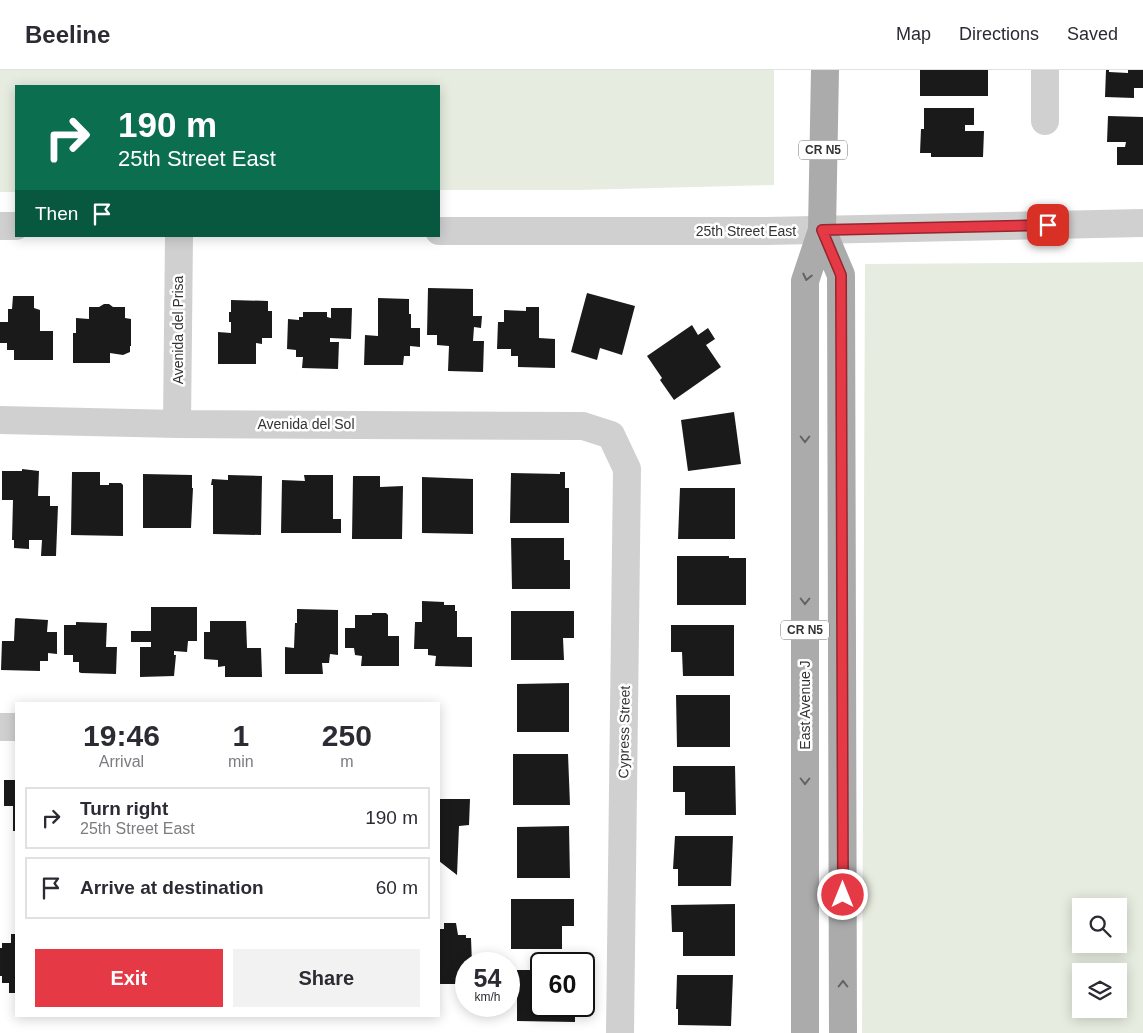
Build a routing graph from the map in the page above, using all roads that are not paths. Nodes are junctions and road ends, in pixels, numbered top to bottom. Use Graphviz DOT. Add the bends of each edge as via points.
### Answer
graph roads {
  1 [pos="825,70"];
  2 [pos="1045,70"];
  3 [pos="1045,121"];
  4 [pos="1143,223"];
  5 [pos="0,226"];
  6 [pos="15,226"];
  7 [pos="822,230"];
  8 [pos="440,231"];
  9 [pos="179,237"];
  10 [pos="0,420"];
  11 [pos="177,424"];
  12 [pos="611,435"];
  13 [pos="0,727"];
  14 [pos="15,727"];
  15 [pos="620,1033"];
  16 [pos="805,1033"];
  17 [pos="843,1033"];
  1 -- 7 [label="main road, East Avenue J / CR N5"];
  2 -- 3 [label="street"];
  4 -- 7 [label="street, 25th Street East"];
  5 -- 6 [label="street"];
  7 -- 8 [label="street, 25th Street East"];
  7 -- 16 [label="main road, East Avenue J / CR N5, one-way" via="805,280"];
  17 -- 7 [label="main road, East Avenue J, one-way" via="841,275"];
  9 -- 11 [label="street, Avenida del Prisa"];
  10 -- 11 [label="street, Avenida del Sol"];
  11 -- 12 [label="street, Avenida del Sol" via="584,426"];
  12 -- 15 [label="street, Cypress Street" via="627,469"];
  13 -- 14 [label="street"];
}
